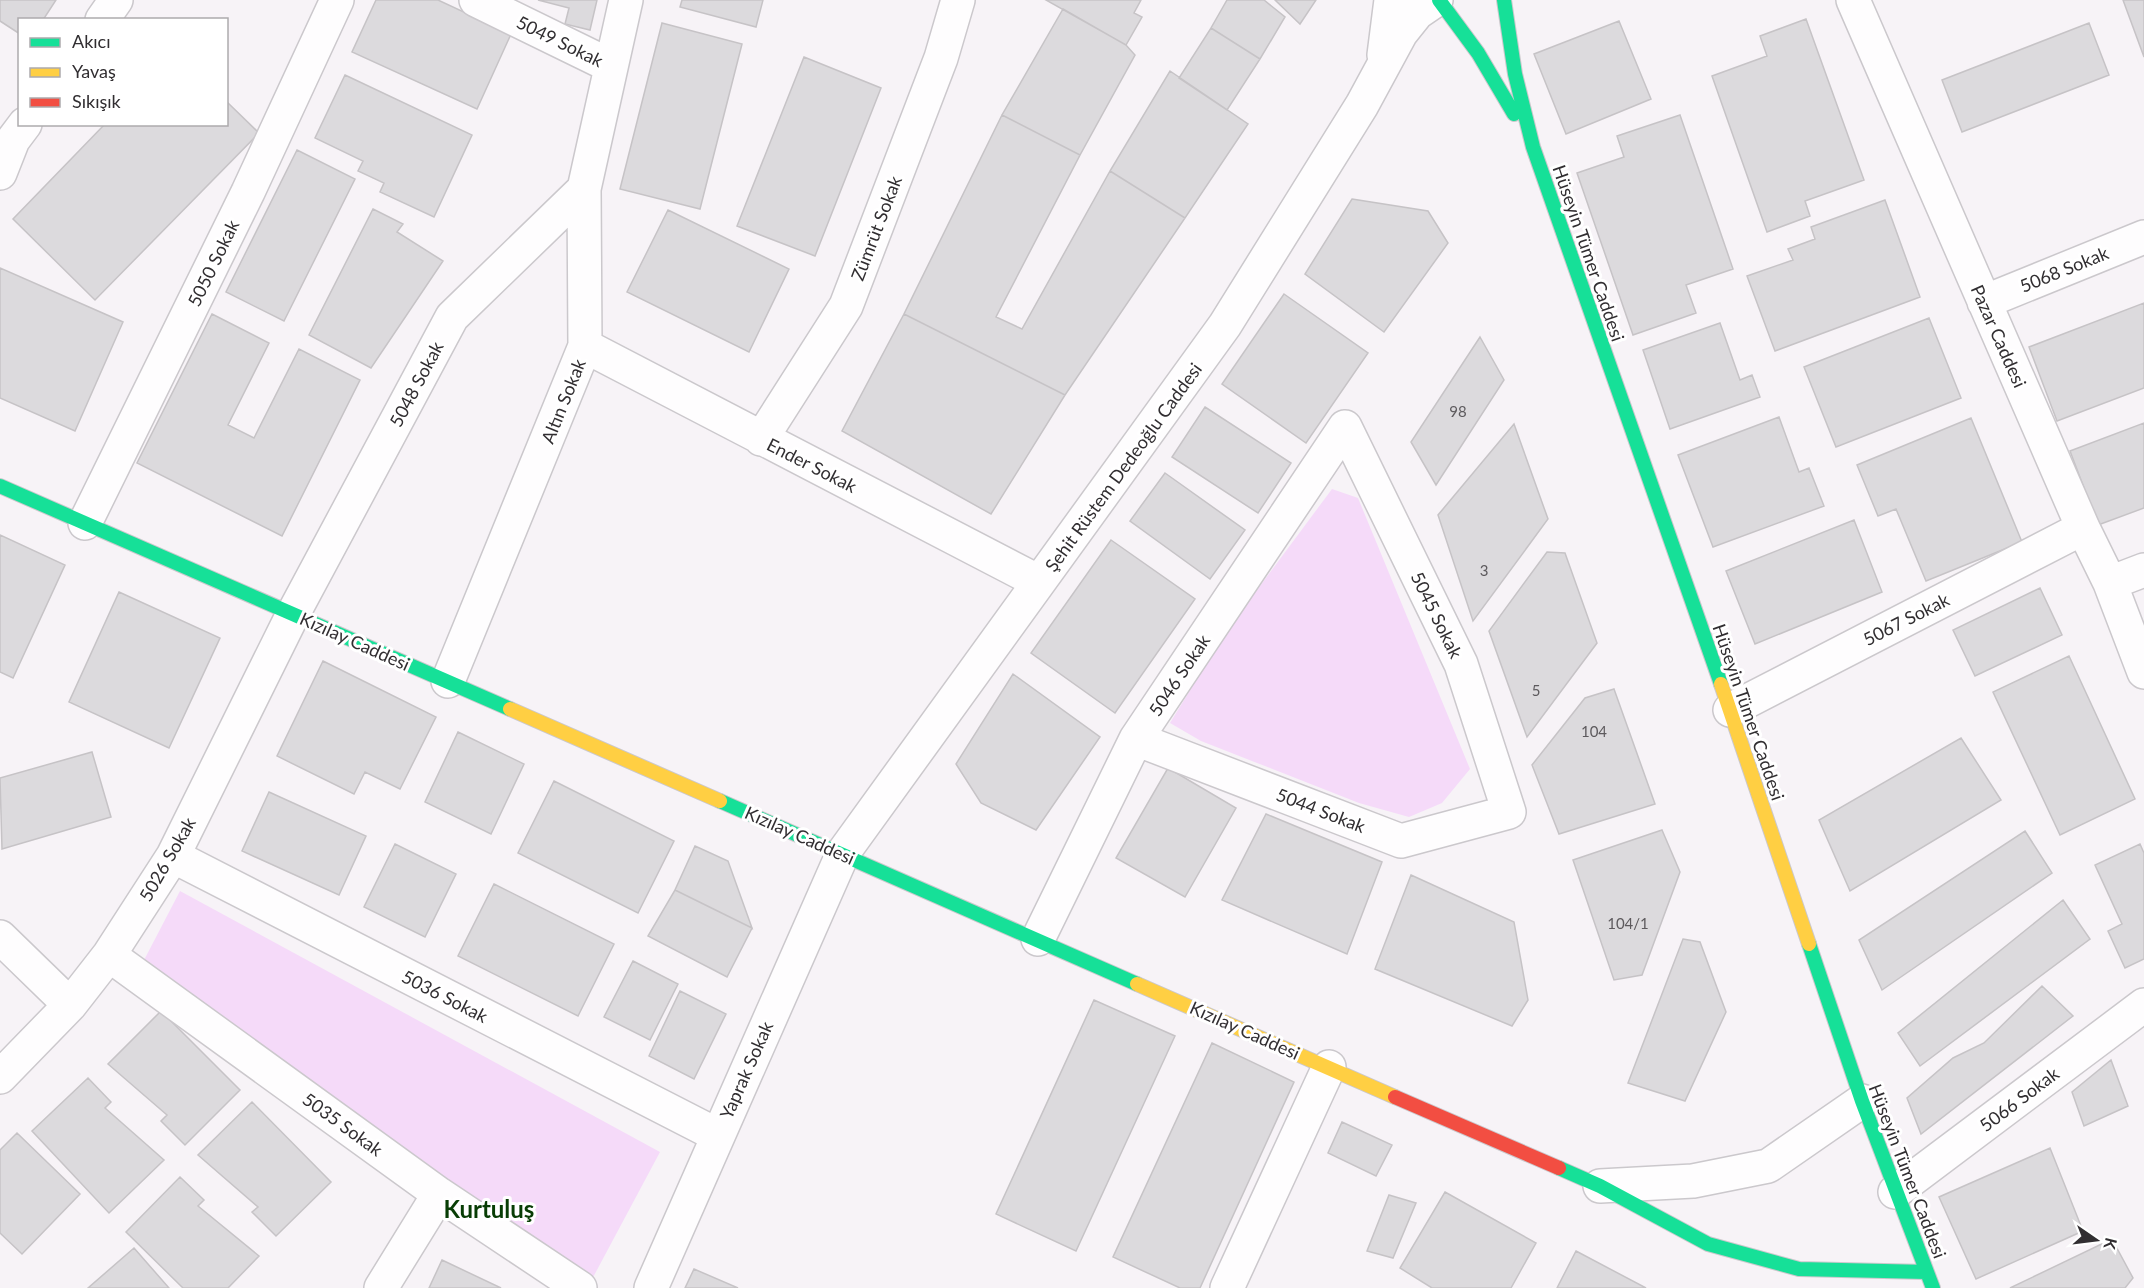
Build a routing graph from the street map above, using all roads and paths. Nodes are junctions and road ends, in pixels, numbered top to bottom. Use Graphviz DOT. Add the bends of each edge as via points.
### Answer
graph roads {
  1 [pos="117,0"];
  2 [pos="337,0"];
  3 [pos="476,0"];
  4 [pos="626,0"];
  5 [pos="958,0"];
  6 [pos="1391,0"];
  7 [pos="1437,0"];
  8 [pos="1504,0"];
  9 [pos="1853,0"];
  10 [pos="104,18"];
  11 [pos="611,66"];
  12 [pos="1383,67"];
  13 [pos="13,131"];
  14 [pos="1533,147"];
  15 [pos="0,173"];
  16 [pos="584,189"];
  17 [pos="2144,237"];
  18 [pos="1984,302"];
  19 [pos="585,346"];
  20 [pos="1345,427"];
  21 [pos="761,439"];
  22 [pos="0,486"];
  23 [pos="85,523"];
  24 [pos="2083,528"];
  25 [pos="2144,570"];
  26 [pos="1039,582"];
  27 [pos="2110,583"];
  28 [pos="293,614"];
  29 [pos="2144,672"];
  30 [pos="448,681"];
  31 [pos="1730,710"];
  32 [pos="1136,739"];
  33 [pos="1509,812"];
  34 [pos="843,853"];
  35 [pos="173,856"];
  36 [pos="0,937"];
  37 [pos="1038,939"];
  38 [pos="109,955"];
  39 [pos="70,1005"];
  40 [pos="2144,1005"];
  41 [pos="1329,1067"];
  42 [pos="0,1077"];
  43 [pos="1862,1101"];
  44 [pos="717,1135"];
  45 [pos="1600,1186"];
  46 [pos="1894,1192"];
  47 [pos="439,1194"];
  48 [pos="1926,1272"];
  49 [pos="381,1288"];
  50 [pos="580,1288"];
  51 [pos="651,1288"];
  52 [pos="1227,1288"];
  53 [pos="1933,1288"];
  1 -- 10 [label="street"];
  2 -- 23 [label="street, 5050 Sokak" via="248,192"];
  3 -- 11 [label="street, 5049 Sokak"];
  4 -- 11 [label="street, Altın Sokak"];
  5 -- 21 [label="street, Zümrüt Sokak" via="941,58 846,306"];
  6 -- 12 [label="street, Şehit Rüstem Dedeoğlu Caddesi"];
  7 -- 12 [label="street, Şehit Rüstem Dedeoğlu Caddesi" via="1417,13"];
  7 -- 14 [label="street, Hüseyin Tümer Caddesi" via="1478,54"];
  8 -- 14 [label="street, Hüseyin Tümer Caddesi" via="1518,92"];
  9 -- 18 [label="street, Pazar Caddesi"];
  11 -- 16 [label="street, Altın Sokak"];
  12 -- 26 [label="street, Şehit Rüstem Dedeoğlu Caddesi" via="1225,325"];
  13 -- 15 [label="street"];
  14 -- 31 [label="street, Hüseyin Tümer Caddesi"];
  16 -- 19 [label="street, Altın Sokak"];
  16 -- 28 [label="street, 5048 Sokak" via="453,316"];
  17 -- 18 [label="street, 5068 Sokak"];
  18 -- 24 [label="street, Pazar Caddesi"];
  19 -- 21 [label="street, Ender Sokak"];
  19 -- 30 [label="street, Altın Sokak"];
  20 -- 32 [label="street, 5046 Sokak"];
  20 -- 33 [label="street, 5045 Sokak" via="1461,664"];
  21 -- 26 [label="street, Ender Sokak"];
  22 -- 23 [label="street, Kızılay Caddesi"];
  23 -- 28 [label="street, Kızılay Caddesi"];
  24 -- 27 [label="street, Pazar Caddesi"];
  24 -- 31 [label="street, 5067 Sokak"];
  25 -- 27 [label="street"];
  26 -- 34 [label="street, Şehit Rüstem Dedeoğlu Caddesi"];
  27 -- 29 [label="street, Pazar Caddesi"];
  28 -- 30 [label="street, Kızılay Caddesi"];
  28 -- 35 [label="street, 5026 Sokak"];
  30 -- 34 [label="street, Kızılay Caddesi"];
  31 -- 43 [label="street, Hüseyin Tümer Caddesi"];
  32 -- 33 [label="street, 5044 Sokak" via="1401,841"];
  32 -- 37 [label="street, 5046 Sokak"];
  34 -- 37 [label="street, Kızılay Caddesi"];
  34 -- 44 [label="street, Yaprak Sokak"];
  35 -- 38 [label="street, 5026 Sokak"];
  35 -- 44 [label="street, 5036 Sokak"];
  36 -- 39 [label="street"];
  37 -- 41 [label="street, Kızılay Caddesi"];
  38 -- 39 [label="street, 5026 Sokak"];
  38 -- 47 [label="street, 5035 Sokak"];
  39 -- 42 [label="street, 5026 Sokak"];
  40 -- 46 [label="street, 5066 Sokak"];
  41 -- 45 [label="street, Kızılay Caddesi"];
  41 -- 52 [label="street"];
  43 -- 45 [label="street, Kızılay Caddesi" via="1768,1166 1693,1181"];
  43 -- 46 [label="street, Hüseyin Tümer Caddesi"];
  44 -- 51 [label="street, Yaprak Sokak"];
  45 -- 48 [label="street, Kızılay Caddesi" via="1708,1244 1799,1269"];
  46 -- 48 [label="street, Hüseyin Tümer Caddesi"];
  47 -- 49 [label="street"];
  47 -- 50 [label="street, 5035 Sokak"];
  48 -- 53 [label="street, Hüseyin Tümer Caddesi"];
}
